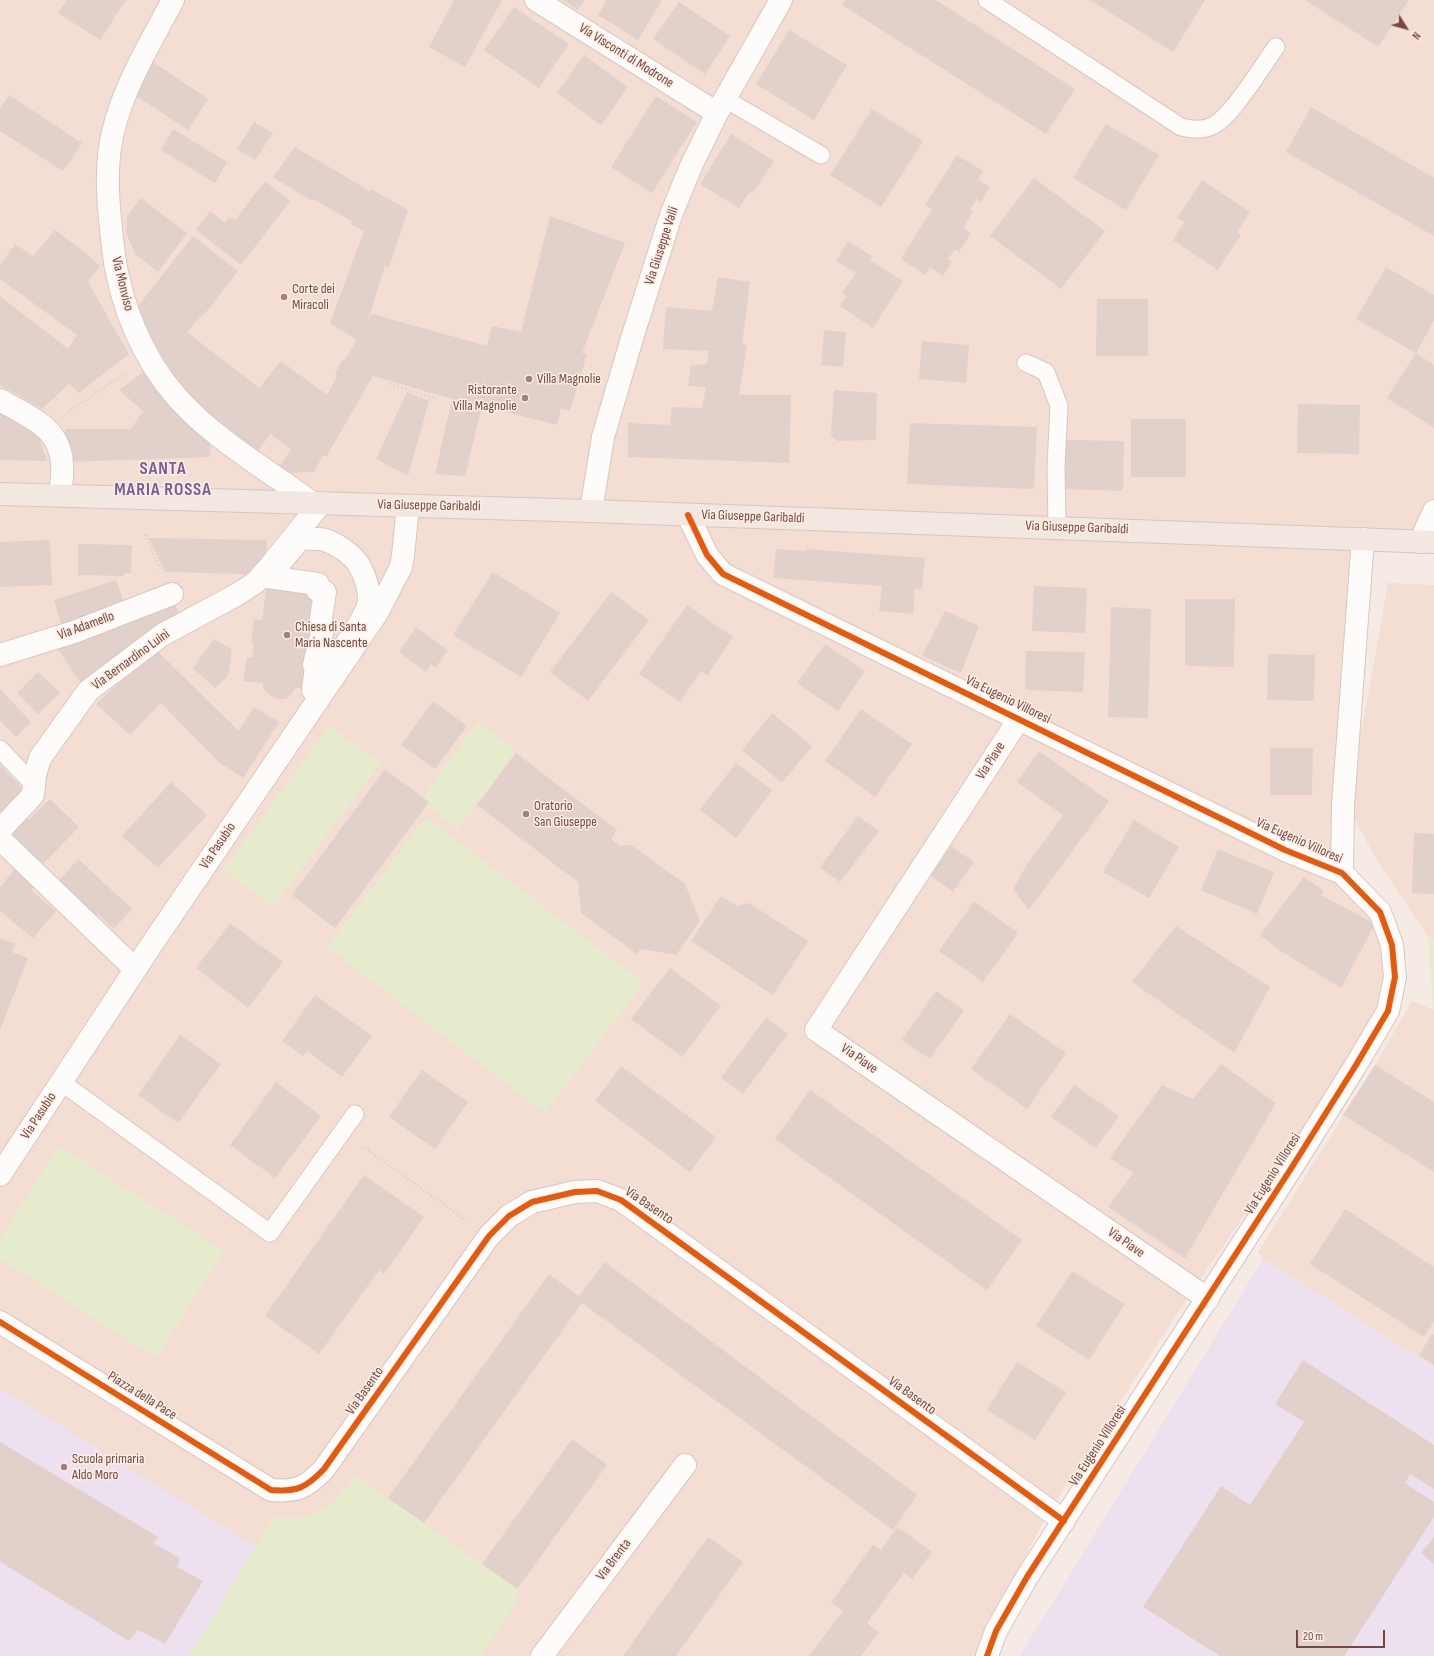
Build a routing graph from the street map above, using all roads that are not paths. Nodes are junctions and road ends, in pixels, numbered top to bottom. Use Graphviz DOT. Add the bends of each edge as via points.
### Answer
graph roads {
  1 [pos="536,0"];
  2 [pos="781,0"];
  3 [pos="987,0"];
  4 [pos="171,1"];
  5 [pos="1276,47"];
  6 [pos="721,106"];
  7 [pos="821,155"];
  8 [pos="1026,363"];
  9 [pos="0,400"];
  10 [pos="0,494"];
  11 [pos="60,495"];
  12 [pos="316,503"];
  13 [pos="408,506"];
  14 [pos="592,511"];
  15 [pos="1434,511"];
  16 [pos="688,515"];
  17 [pos="1057,527"];
  18 [pos="1363,539"];
  19 [pos="1427,542"];
  20 [pos="172,594"];
  21 [pos="369,601"];
  22 [pos="0,656"];
  23 [pos="1019,719"];
  24 [pos="0,750"];
  25 [pos="34,785"];
  26 [pos="0,835"];
  27 [pos="1342,873"];
  28 [pos="135,969"];
  29 [pos="61,1082"];
  30 [pos="355,1114"];
  31 [pos="0,1175"];
  32 [pos="1208,1299"];
  33 [pos="0,1322"];
  34 [pos="686,1465"];
  35 [pos="270,1490"];
  36 [pos="1064,1521"];
  37 [pos="542,1656"];
  38 [pos="987,1656"];
  1 -- 6 [label="street, Via Visconti di Modrone"];
  2 -- 6 [label="street, Via Giuseppe Valli"];
  3 -- 5 [label="lane" via="1181,127 1196,129 1211,126 1227,115"];
  4 -- 12 [label="street, Via Monviso" via="123,100 113,132 108,158 109,212 116,272 136,334 165,382 190,411"];
  6 -- 7 [label="lane"];
  6 -- 14 [label="street, Via Giuseppe Valli" via="691,166 671,215 603,437"];
  8 -- 17 [label="lane" via="1046,372 1059,406"];
  9 -- 11 [label="street" via="46,427 52,434 59,446 62,464"];
  10 -- 11 [label="main road, Via Giuseppe Garibaldi"];
  11 -- 12 [label="main road, Via Giuseppe Garibaldi"];
  12 -- 13 [label="main road, Via Giuseppe Garibaldi"];
  12 -- 25 [label="street, Via Bernardino Luini" via="270,566 255,582 162,635 93,686 83,696 40,758"];
  13 -- 14 [label="main road, Via Giuseppe Garibaldi"];
  13 -- 28 [label="street, Via Pasubio" via="401,566 377,614"];
  14 -- 16 [label="main road, Via Giuseppe Garibaldi"];
  15 -- 19 [label="street"];
  16 -- 17 [label="main road, Via Giuseppe Garibaldi"];
  16 -- 23 [label="street, Via Eugenio Villoresi" via="707,555 723,574"];
  17 -- 18 [label="main road, Via Giuseppe Garibaldi"];
  18 -- 19 [label="main road, Via Giuseppe Garibaldi"];
  18 -- 27 [label="street, Via Eugenio Villoresi" via="1343,805"];
  20 -- 22 [label="street, Via Adamello" via="74,632"];
  21 -- 21 [label="street" via="367,579 357,562 340,548 324,540 300,539 268,577 318,584 317,590 325,592 320,625 323,626 314,664 316,667 313,690 363,619"];
  23 -- 27 [label="street, Via Eugenio Villoresi" via="1286,850"];
  23 -- 32 [label="street, Via Piave" via="816,1030"];
  24 -- 25 [label="lane"];
  25 -- 26 [label="street, Via Bernardino Luini" via="33,795 1,829"];
  26 -- 28 [label="street, Via Bernardino Luini" via="8,848"];
  27 -- 32 [label="street, Via Eugenio Villoresi" via="1380,912 1392,945 1395,977 1388,1011"];
  28 -- 29 [label="street, Via Pasubio"];
  29 -- 30 [label="lane" via="270,1232"];
  29 -- 31 [label="street, Via Pasubio"];
  32 -- 36 [label="street, Via Eugenio Villoresi"];
  33 -- 35 [label="street, Piazza della Pace"];
  34 -- 37 [label="street, Via Brenta"];
  35 -- 36 [label="street, Via Basento" via="300,1488 311,1483 324,1470 489,1236 509,1216 532,1202 575,1192 597,1191 621,1200"];
  36 -- 38 [label="street, Via Eugenio Villoresi" via="1027,1577 996,1631"];
}
